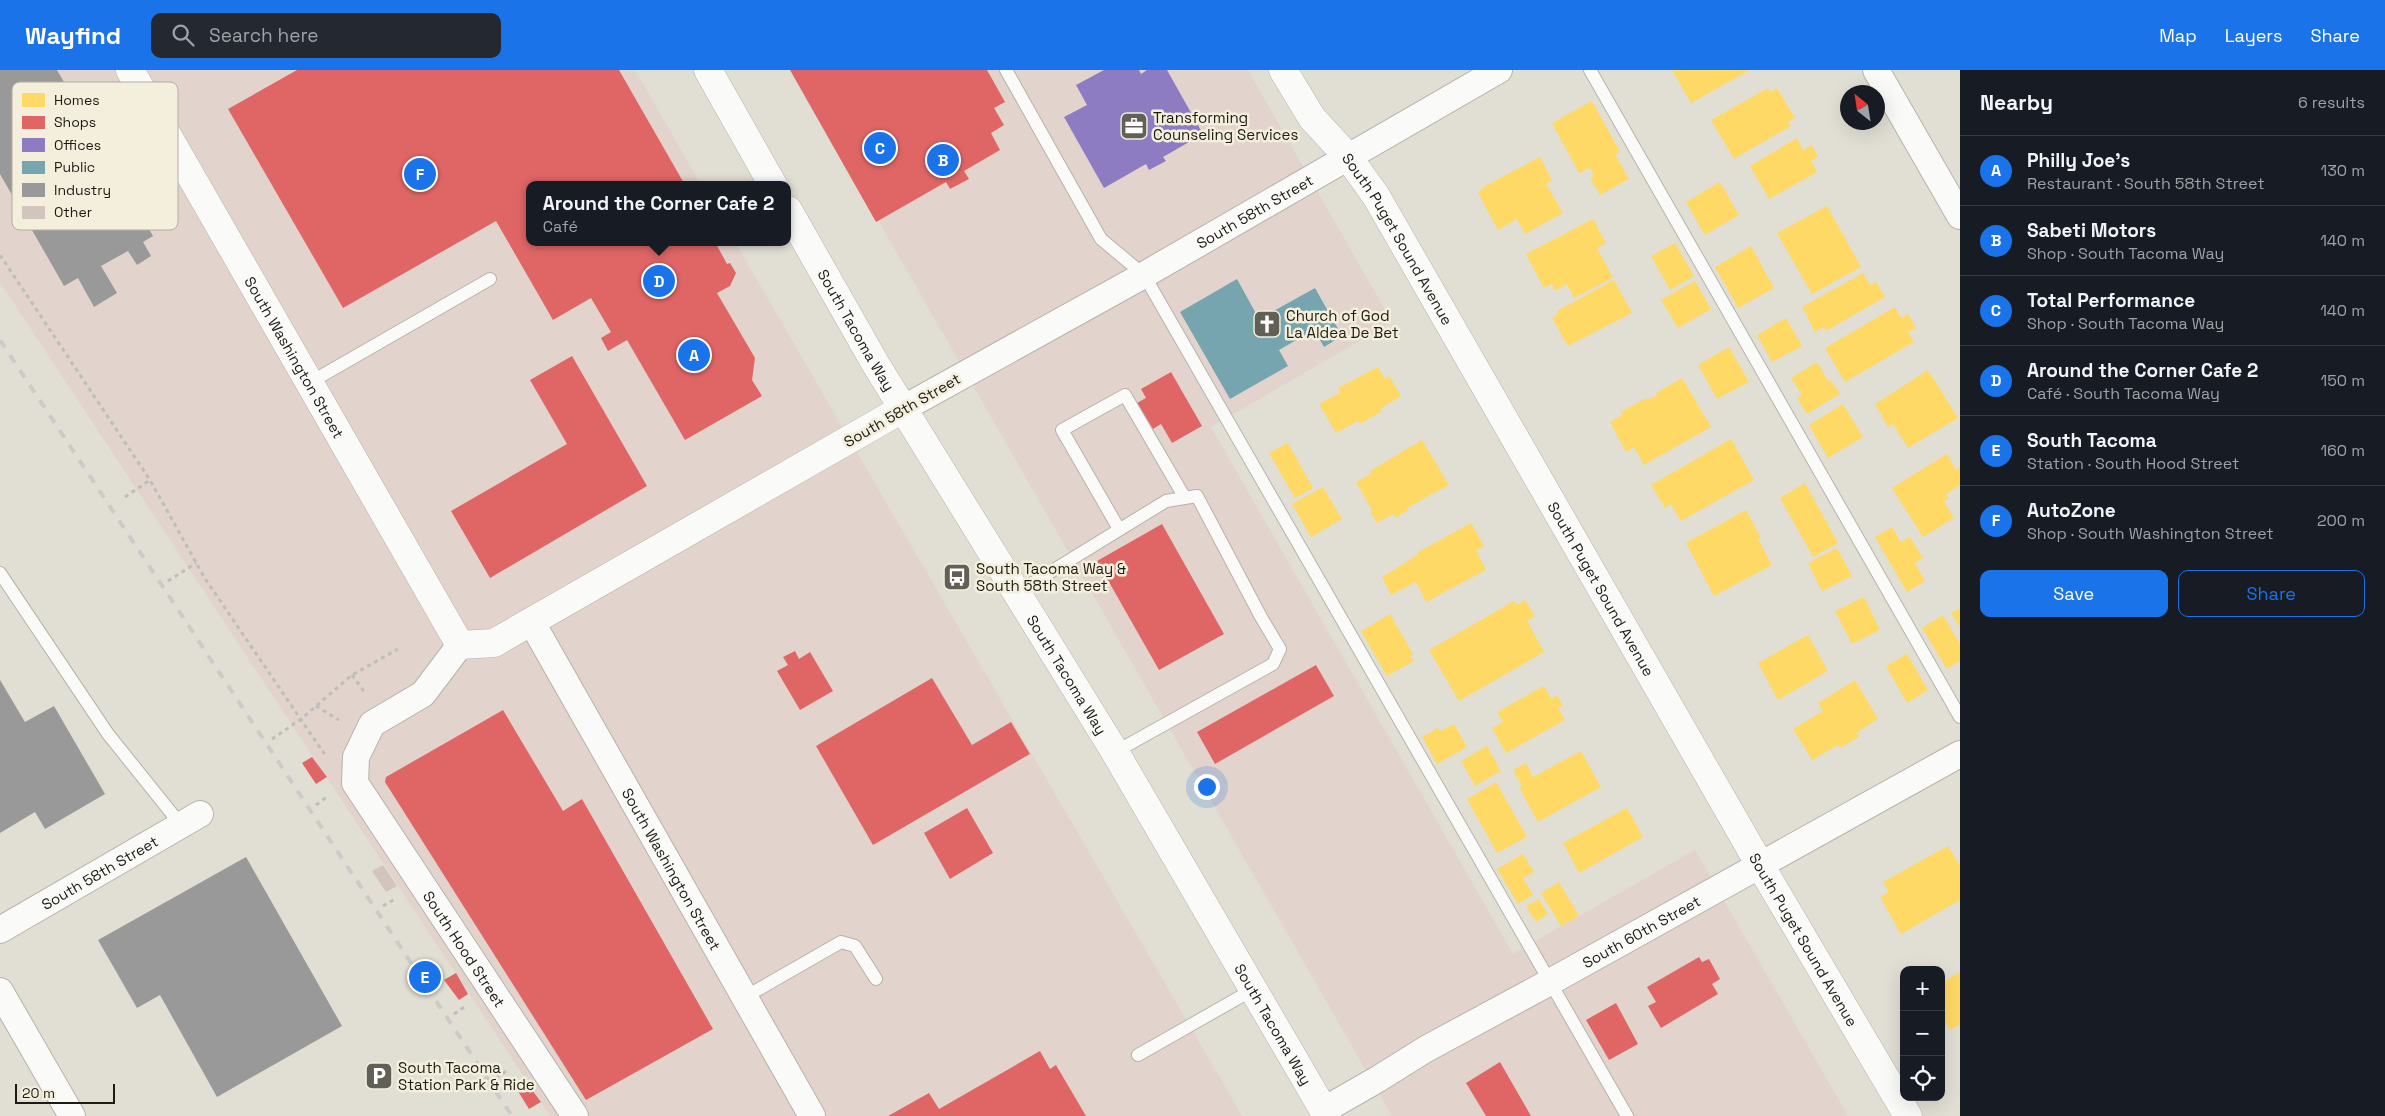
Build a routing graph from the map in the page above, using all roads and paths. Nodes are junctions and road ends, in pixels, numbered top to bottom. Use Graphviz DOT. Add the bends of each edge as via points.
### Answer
graph roads {
  1 [pos="130,70"];
  2 [pos="708,70"];
  3 [pos="1006,70"];
  4 [pos="1283,70"];
  5 [pos="1499,70"];
  6 [pos="1590,70"];
  7 [pos="1876,70"];
  8 [pos="137,82"];
  9 [pos="178,154"];
  10 [pos="1348,156"];
  11 [pos="771,181"];
  12 [pos="791,215"];
  13 [pos="1960,216"];
  14 [pos="0,255"];
  15 [pos="1144,275"];
  16 [pos="490,280"];
  17 [pos="309,382"];
  18 [pos="904,408"];
  19 [pos="150,480"];
  20 [pos="125,498"];
  21 [pos="1185,498"];
  22 [pos="1119,529"];
  23 [pos="196,563"];
  24 [pos="0,573"];
  25 [pos="168,581"];
  26 [pos="1018,592"];
  27 [pos="531,621"];
  28 [pos="460,644"];
  29 [pos="398,649"];
  30 [pos="352,675"];
  31 [pos="356,682"];
  32 [pos="316,706"];
  33 [pos="328,714"];
  34 [pos="1960,717"];
  35 [pos="300,719"];
  36 [pos="272,739"];
  37 [pos="1115,752"];
  38 [pos="1960,754"];
  39 [pos="329,762"];
  40 [pos="191,820"];
  41 [pos="1760,866"];
  42 [pos="0,930"];
  43 [pos="876,979"];
  44 [pos="1550,982"];
  45 [pos="1254,989"];
  46 [pos="0,991"];
  47 [pos="744,997"];
  48 [pos="1138,1056"];
  49 [pos="1325,1113"];
  50 [pos="72,1116"];
  51 [pos="575,1116"];
  52 [pos="812,1116"];
  53 [pos="1627,1116"];
  54 [pos="1908,1116"];
  1 -- 8 [label="street, South Washington Street"];
  2 -- 11 [label="street"];
  3 -- 15 [label="lane" via="1101,239"];
  4 -- 10 [label="street, South Puget Sound Avenue" via="1312,118"];
  5 -- 10 [label="street, South 58th Street"];
  6 -- 34 [label="lane"];
  7 -- 13 [label="street"];
  9 -- 17 [label="street, South Washington Street"];
  10 -- 15 [label="street, South 58th Street"];
  10 -- 41 [label="street, South Puget Sound Avenue" via="1376,196"];
  12 -- 18 [label="street, South Tacoma Way"];
  14 -- 19 [label="path"];
  15 -- 18 [label="street, South 58th Street"];
  15 -- 44 [label="lane"];
  16 -- 17 [label="lane"];
  17 -- 28 [label="street, South Washington Street"];
  18 -- 26 [label="street, South Tacoma Way"];
  18 -- 27 [label="street, South 58th Street"];
  19 -- 20 [label="path"];
  19 -- 23 [label="path"];
  21 -- 22 [label="lane" via="1166,501"];
  21 -- 22 [label="lane" via="1125,395 1062,430"];
  21 -- 37 [label="lane" via="1197,496 1280,649 1273,664"];
  22 -- 26 [label="lane"];
  23 -- 25 [label="path"];
  23 -- 35 [label="path"];
  24 -- 40 [label="lane" via="108,734"];
  26 -- 37 [label="street, South Tacoma Way"];
  27 -- 28 [label="street, South 58th Street" via="494,643"];
  27 -- 47 [label="street, South Washington Street"];
  28 -- 51 [label="street, South Hood Street" via="423,694 372,724 356,756 355,783"];
  29 -- 30 [label="path"];
  30 -- 31 [label="path"];
  30 -- 32 [label="path"];
  32 -- 33 [label="path"];
  32 -- 35 [label="path"];
  35 -- 36 [label="path"];
  35 -- 39 [label="path"];
  37 -- 45 [label="street, South Tacoma Way"];
  38 -- 41 [label="street, South 60th Street"];
  40 -- 42 [label="street, South 58th Street"];
  41 -- 44 [label="street, South 60th Street"];
  41 -- 54 [label="street, South Puget Sound Avenue"];
  43 -- 47 [label="lane" via="855,946 841,942"];
  44 -- 49 [label="street, South 60th Street" via="1426,1048"];
  44 -- 53 [label="lane"];
  45 -- 48 [label="lane"];
  45 -- 49 [label="street, South Tacoma Way"];
  46 -- 50 [label="street"];
  47 -- 52 [label="street, South Washington Street"];
}
